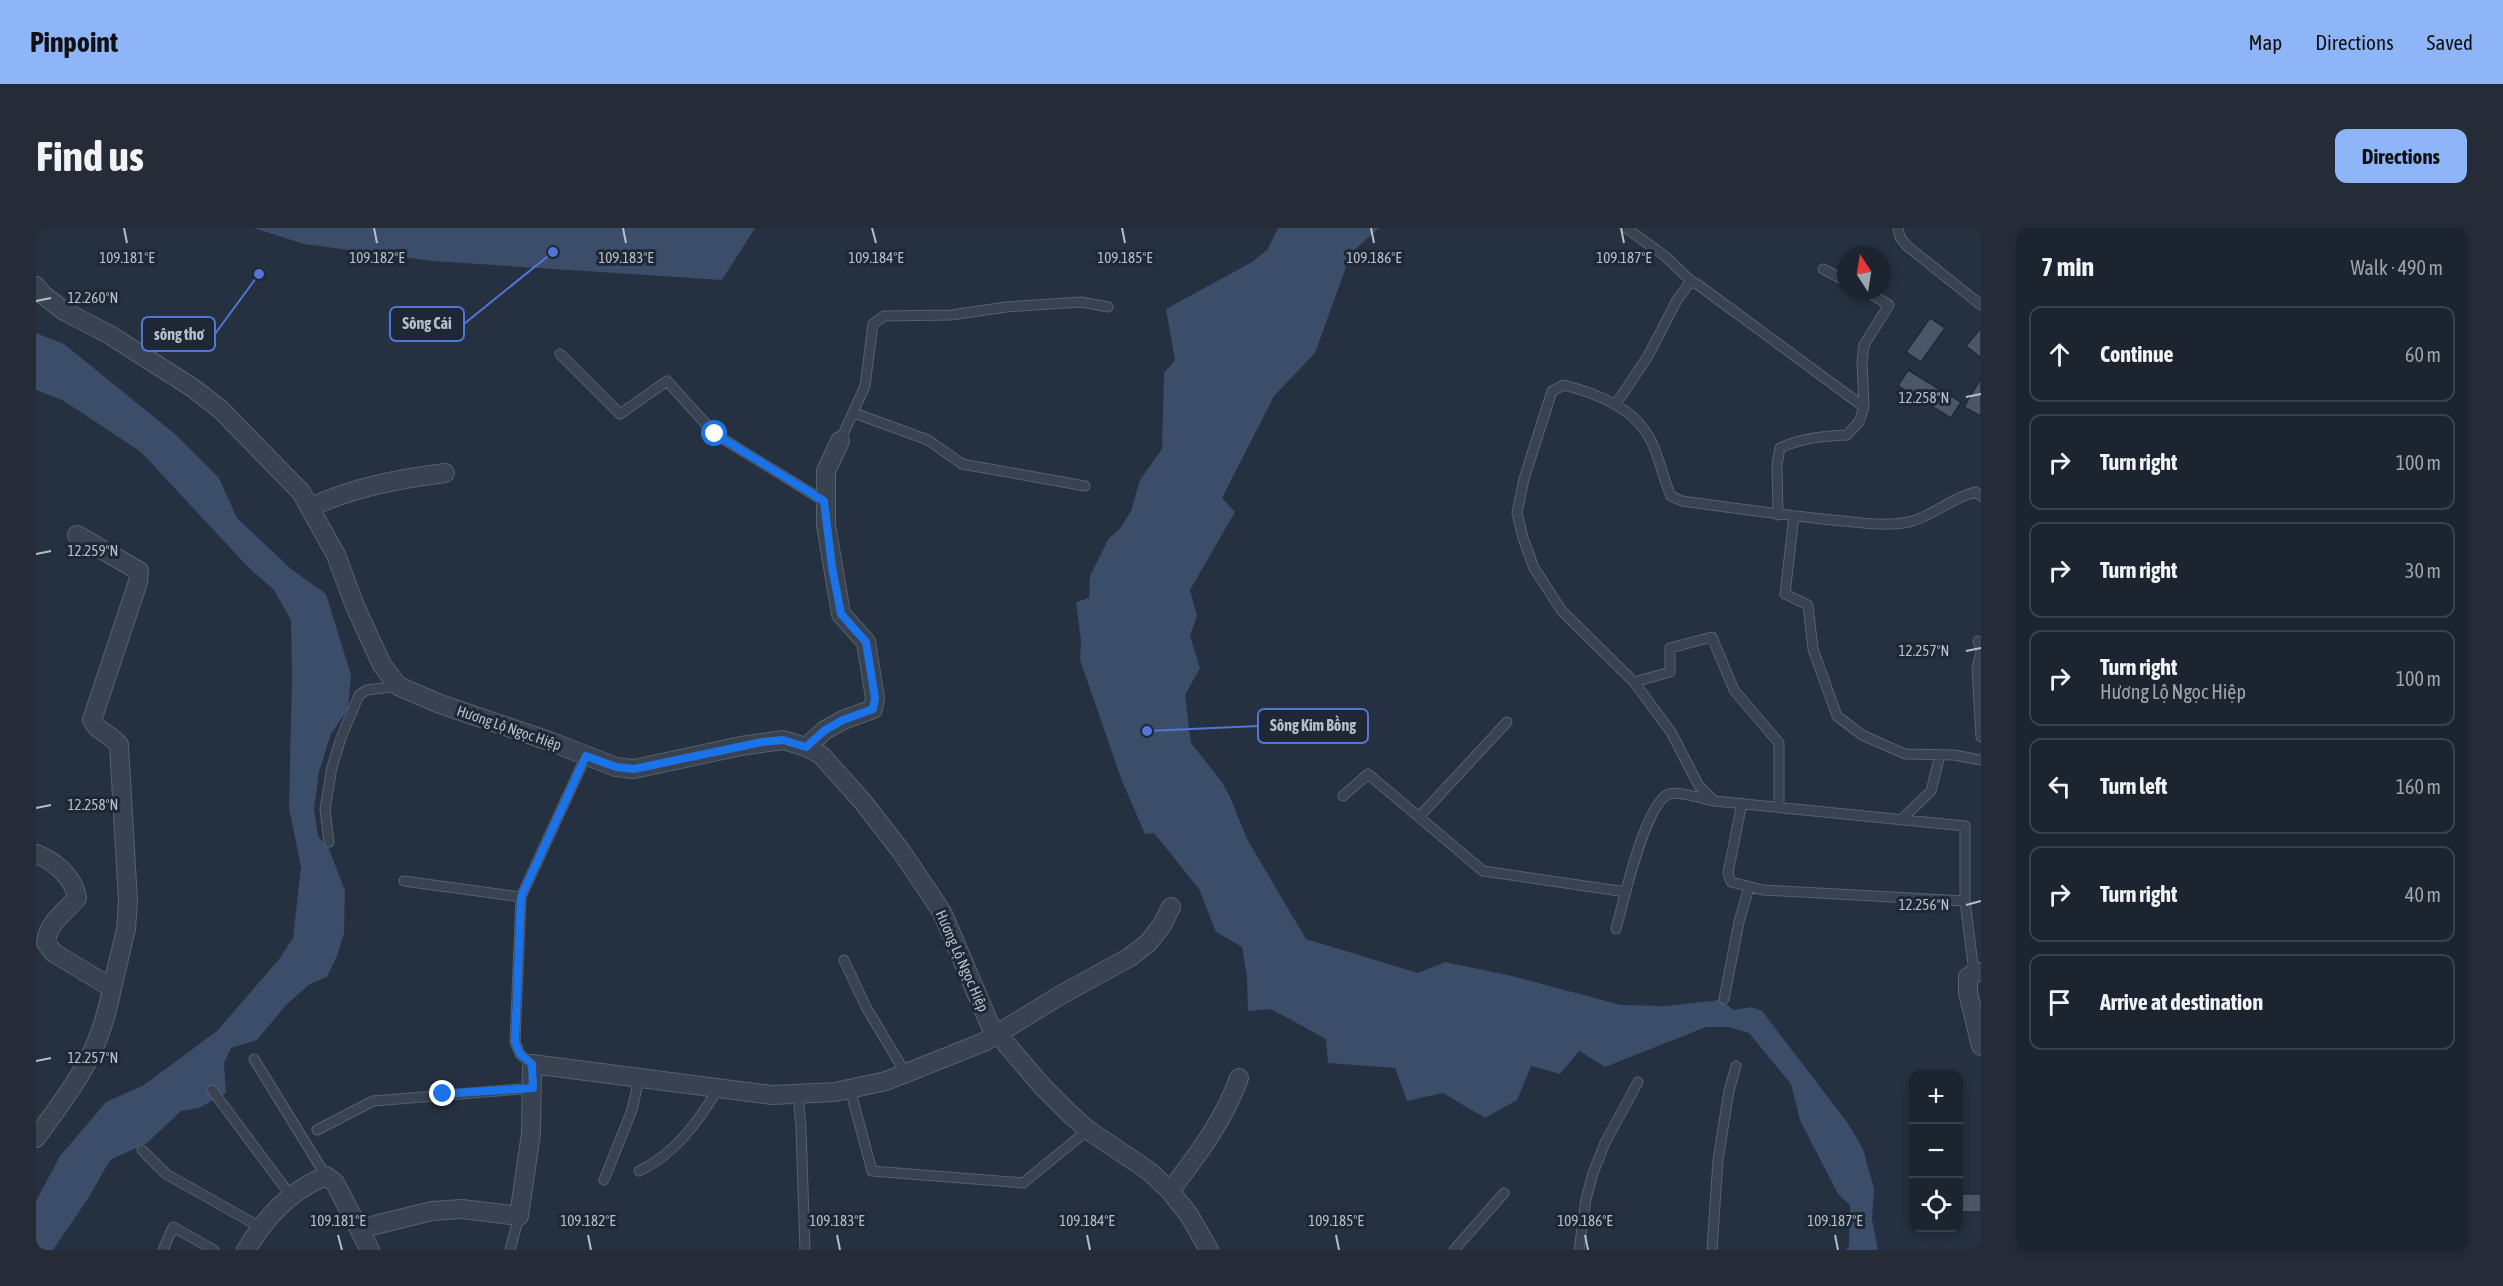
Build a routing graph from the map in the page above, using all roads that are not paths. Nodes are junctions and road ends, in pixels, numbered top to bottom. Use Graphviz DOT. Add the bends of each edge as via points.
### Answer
graph roads {
  1 [pos="1626,228"];
  2 [pos="1898,228"];
  3 [pos="1823,269"];
  4 [pos="1837,276"];
  5 [pos="1691,281"];
  6 [pos="36,286"];
  7 [pos="1881,300"];
  8 [pos="1981,305"];
  9 [pos="1108,307"];
  10 [pos="560,354"];
  11 [pos="1616,404"];
  12 [pos="1864,407"];
  13 [pos="854,414"];
  14 [pos="840,441"];
  15 [pos="445,473"];
  16 [pos="1085,486"];
  17 [pos="1981,496"];
  18 [pos="824,501"];
  19 [pos="311,507"];
  20 [pos="1778,515"];
  21 [pos="1794,516"];
  22 [pos="77,535"];
  23 [pos="1978,641"];
  24 [pos="1634,682"];
  25 [pos="398,686"];
  26 [pos="1508,722"];
  27 [pos="1981,737"];
  28 [pos="806,747"];
  29 [pos="1940,754"];
  30 [pos="586,756"];
  31 [pos="1981,760"];
  32 [pos="1343,796"];
  33 [pos="1714,801"];
  34 [pos="1742,804"];
  35 [pos="1779,807"];
  36 [pos="1419,817"];
  37 [pos="1901,820"];
  38 [pos="329,842"];
  39 [pos="36,854"];
  40 [pos="404,881"];
  41 [pos="1749,887"];
  42 [pos="1626,892"];
  43 [pos="521,897"];
  44 [pos="1965,901"];
  45 [pos="1171,907"];
  46 [pos="1616,929"];
  47 [pos="844,960"];
  48 [pos="1978,972"];
  49 [pos="112,988"];
  50 [pos="1724,999"];
  51 [pos="998,1035"];
  52 [pos="1981,1046"];
  53 [pos="254,1059"];
  54 [pos="532,1064"];
  55 [pos="1736,1066"];
  56 [pos="907,1074"];
  57 [pos="1239,1078"];
  58 [pos="639,1079"];
  59 [pos="1638,1082"];
  60 [pos="533,1088"];
  61 [pos="718,1089"];
  62 [pos="850,1089"];
  63 [pos="212,1090"];
  64 [pos="798,1094"];
  65 [pos="317,1130"];
  66 [pos="1088,1130"];
  67 [pos="36,1138"];
  68 [pos="142,1150"];
  69 [pos="639,1171"];
  70 [pos="326,1176"];
  71 [pos="604,1180"];
  72 [pos="1170,1191"];
  73 [pos="1504,1193"];
  74 [pos="291,1196"];
  75 [pos="519,1216"];
  76 [pos="260,1227"];
  77 [pos="359,1229"];
  78 [pos="163,1250"];
  79 [pos="214,1250"];
  80 [pos="246,1250"];
  81 [pos="370,1250"];
  82 [pos="510,1250"];
  83 [pos="805,1250"];
  84 [pos="1209,1250"];
  85 [pos="1454,1250"];
  86 [pos="1579,1250"];
  87 [pos="1712,1250"];
  1 -- 5 [label="lane"];
  2 -- 8 [label="lane" via="1907,246"];
  3 -- 4 [label="lane"];
  5 -- 11 [label="lane"];
  5 -- 12 [label="lane"];
  6 -- 19 [label="street" via="64,311 110,335 220,409"];
  7 -- 12 [label="lane" via="1889,305 1864,345"];
  9 -- 13 [label="lane" via="1081,302 951,315 884,316 873,324 865,386"];
  10 -- 18 [label="lane" via="620,414 667,381 715,434"];
  11 -- 20 [label="lane" via="1643,427 1671,496"];
  11 -- 24 [label="lane" via="1564,385 1552,391 1517,513 1534,568 1562,611"];
  12 -- 20 [label="lane" via="1859,422 1847,435 1822,436 1780,448"];
  13 -- 14 [label="lane"];
  13 -- 16 [label="lane" via="928,440 962,464"];
  14 -- 18 [label="street" via="826,471"];
  15 -- 19 [label="street" via="362,487"];
  17 -- 21 [label="lane" via="1976,492 1968,494 1929,516 1907,522 1861,524"];
  18 -- 28 [label="street" via="841,614 866,642 875,698 873,709 825,730"];
  19 -- 25 [label="street" via="336,555 382,665"];
  20 -- 21 [label="lane"];
  21 -- 29 [label="lane" via="1785,594 1808,605 1813,649 1837,716 1862,735 1905,754"];
  22 -- 49 [label="street" via="139,571 92,720 96,728 112,735 119,744 128,901 126,929"];
  23 -- 27 [label="lane"];
  24 -- 33 [label="lane" via="1671,732 1700,786"];
  24 -- 35 [label="lane" via="1670,672 1670,648 1712,637 1734,690 1779,743"];
  25 -- 30 [label="street, Hương Lộ Ngọc Hiệp"];
  25 -- 38 [label="lane" via="367,690 359,695 332,767 325,809"];
  26 -- 36 [label="lane"];
  28 -- 30 [label="street, Hương Lộ Ngọc Hiệp" via="783,740 762,742 634,769"];
  28 -- 51 [label="street, Hương Lộ Ngọc Hiệp" via="821,755 856,794 942,912 990,1025"];
  29 -- 31 [label="lane"];
  29 -- 37 [label="lane" via="1931,791"];
  30 -- 43 [label="lane"];
  32 -- 36 [label="lane" via="1368,774"];
  33 -- 34 [label="lane"];
  33 -- 42 [label="lane" via="1671,793 1661,799 1646,824"];
  34 -- 35 [label="lane"];
  34 -- 41 [label="lane" via="1728,873 1731,882"];
  35 -- 37 [label="lane"];
  36 -- 42 [label="lane" via="1483,871"];
  37 -- 44 [label="lane" via="1965,826"];
  39 -- 49 [label="street" via="52,861 65,874 77,898 51,925 46,943 54,953"];
  40 -- 43 [label="lane"];
  41 -- 44 [label="lane"];
  41 -- 50 [label="lane"];
  42 -- 46 [label="lane"];
  43 -- 54 [label="lane" via="515,1042 520,1054"];
  44 -- 48 [label="lane"];
  45 -- 51 [label="street" via="1148,943 1130,957"];
  47 -- 56 [label="lane" via="866,1007"];
  48 -- 52 [label="street" via="1968,977 1968,993"];
  49 -- 67 [label="street" via="95,1049"];
  51 -- 56 [label="street"];
  51 -- 66 [label="street, Hương Lộ Ngọc Hiệp" via="1042,1086"];
  53 -- 70 [label="lane"];
  54 -- 58 [label="street"];
  54 -- 60 [label="street"];
  55 -- 87 [label="lane" via="1718,1160"];
  56 -- 62 [label="street"];
  57 -- 72 [label="street" via="1215,1129"];
  58 -- 61 [label="street"];
  58 -- 71 [label="lane" via="632,1110"];
  59 -- 86 [label="lane" via="1593,1173"];
  60 -- 65 [label="lane" via="373,1101"];
  60 -- 75 [label="street"];
  61 -- 64 [label="street"];
  61 -- 69 [label="lane" via="674,1148"];
  62 -- 64 [label="street"];
  62 -- 66 [label="lane" via="872,1171 1023,1183"];
  63 -- 74 [label="lane"];
  64 -- 83 [label="lane"];
  66 -- 72 [label="street, Hương Lộ Ngọc Hiệp" via="1149,1171"];
  68 -- 76 [label="lane" via="166,1174"];
  70 -- 74 [label="street"];
  70 -- 77 [label="street" via="335,1183"];
  72 -- 84 [label="street, Hương Lộ Ngọc Hiệp" via="1190,1215"];
  73 -- 85 [label="lane"];
  74 -- 76 [label="street"];
  75 -- 77 [label="street" via="462,1209 432,1211"];
  75 -- 82 [label="lane"];
  76 -- 80 [label="street"];
  77 -- 81 [label="street"];
  78 -- 79 [label="lane" via="173,1227"];
}
